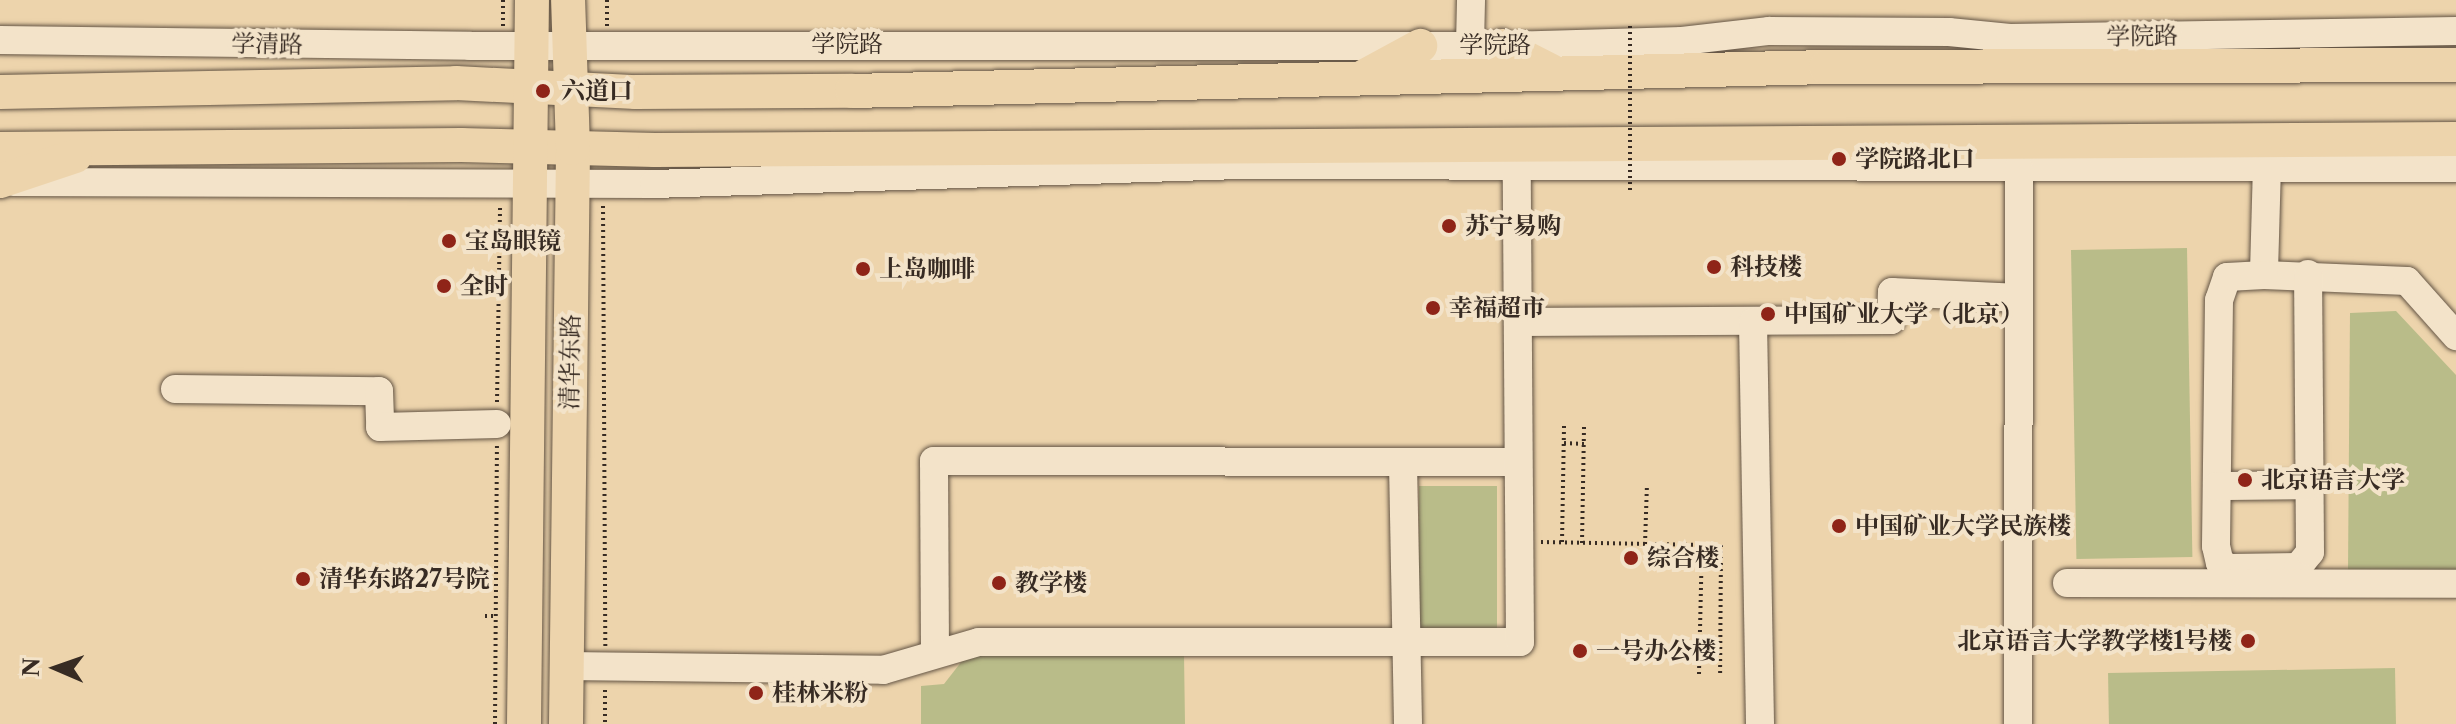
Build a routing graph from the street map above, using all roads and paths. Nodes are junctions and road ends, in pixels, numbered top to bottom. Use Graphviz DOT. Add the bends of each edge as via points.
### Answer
graph roads {
  1 [pos="503,0"];
  2 [pos="532,0"];
  3 [pos="568,0"];
  4 [pos="607,0"];
  5 [pos="1471,0"];
  6 [pos="1630,25"];
  7 [pos="2456,31"];
  8 [pos="0,40"];
  9 [pos="518,44"];
  10 [pos="568,44"];
  11 [pos="607,44"];
  12 [pos="1486,45"];
  13 [pos="1420,46"];
  14 [pos="2456,65"];
  15 [pos="1558,74"];
  16 [pos="1361,78"];
  17 [pos="533,87"];
  18 [pos="569,88"];
  19 [pos="0,92"];
  20 [pos="2456,139"];
  21 [pos="533,147"];
  22 [pos="1175,147"];
  23 [pos="92,148"];
  24 [pos="573,148"];
  25 [pos="0,149"];
  26 [pos="1239,165"];
  27 [pos="1517,165"];
  28 [pos="2267,165"];
  29 [pos="2019,168"];
  30 [pos="2456,168"];
  31 [pos="0,181"];
  32 [pos="517,184"];
  33 [pos="588,184"];
  34 [pos="1630,190"];
  35 [pos="2308,274"];
  36 [pos="2264,275"];
  37 [pos="2018,298"];
  38 [pos="1518,322"];
  39 [pos="1753,322"];
  40 [pos="2456,336"];
  41 [pos="175,389"];
  42 [pos="1564,423"];
  43 [pos="497,424"];
  44 [pos="1584,424"];
  45 [pos="1564,443"];
  46 [pos="1584,444"];
  47 [pos="1518,462"];
  48 [pos="1403,463"];
  49 [pos="1647,485"];
  50 [pos="2309,485"];
  51 [pos="2217,486"];
  52 [pos="1537,542"];
  53 [pos="1562,542"];
  54 [pos="1582,543"];
  55 [pos="1645,544"];
  56 [pos="1702,545"];
  57 [pos="2067,583"];
  58 [pos="2456,584"];
  59 [pos="485,616"];
  60 [pos="494,616"];
  61 [pos="506,616"];
  62 [pos="1408,642"];
  63 [pos="935,652"];
  64 [pos="566,666"];
  65 [pos="605,667"];
  66 [pos="1699,674"];
  67 [pos="1720,674"];
  68 [pos="495,724"];
  69 [pos="524,724"];
  70 [pos="566,724"];
  71 [pos="605,724"];
  72 [pos="1408,724"];
  73 [pos="1760,724"];
  74 [pos="2018,724"];
  1 -- 9 [label="path"];
  2 -- 9 [label="main road, 清华东路"];
  3 -- 10 [label="main road, 清华东路"];
  4 -- 11 [label="path"];
  5 -- 12 [label="street"];
  6 -- 34 [label="path, bridge"];
  7 -- 12 [label="street, 学院路" via="2010,38 1949,32 1769,31 1682,41"];
  8 -- 9 [label="street, 学清路"];
  9 -- 10 [label="street, 学院路"];
  9 -- 17 [label="main road, 清华东路"];
  10 -- 11 [label="street, 学院路"];
  10 -- 18 [label="main road, 清华东路"];
  11 -- 13 [label="street, 学院路"];
  12 -- 13 [label="street, 学院路"];
  12 -- 15 [label="main road"];
  13 -- 16 [label="main road"];
  14 -- 15 [label="main road, 学院路" via="1842,67"];
  15 -- 16 [label="main road, 学院路"];
  16 -- 18 [label="main road, 学院路" via="852,91"];
  17 -- 18 [label="main road, 学院路"];
  17 -- 19 [label="main road, 学清路" via="456,83"];
  17 -- 21 [label="main road, 清华东路"];
  18 -- 24 [label="main road, 清华东路"];
  20 -- 22 [label="main road"];
  21 -- 23 [label="main road"];
  21 -- 24 [label="main road"];
  21 -- 32 [label="main road, 清华东路"];
  22 -- 24 [label="main road"];
  22 -- 26 [label="main road"];
  23 -- 25 [label="main road"];
  23 -- 31 [label="main road"];
  24 -- 33 [label="main road, 清华东路"];
  26 -- 27 [label="street"];
  26 -- 33 [label="street"];
  27 -- 29 [label="street"];
  27 -- 38 [label="street"];
  28 -- 29 [label="street"];
  28 -- 30 [label="street"];
  28 -- 36 [label="street"];
  29 -- 37 [label="street"];
  31 -- 32 [label="street"];
  32 -- 33 [label="street"];
  32 -- 43 [label="path"];
  32 -- 69 [label="main road, 清华东路"];
  33 -- 64 [label="main road, 清华东路"];
  33 -- 65 [label="path"];
  35 -- 36 [label="street"];
  35 -- 40 [label="street" via="2407,281"];
  35 -- 50 [label="street"];
  36 -- 51 [label="street" via="2227,277 2219,300"];
  37 -- 39 [label="street" via="1892,292 1891,320"];
  37 -- 74 [label="street"];
  38 -- 39 [label="street"];
  38 -- 47 [label="street"];
  39 -- 73 [label="street"];
  41 -- 43 [label="street" via="379,391 380,427"];
  42 -- 45 [label="path"];
  43 -- 60 [label="path"];
  44 -- 46 [label="path"];
  45 -- 46 [label="path"];
  45 -- 53 [label="path"];
  46 -- 54 [label="path"];
  47 -- 48 [label="street"];
  47 -- 62 [label="street" via="1520,642"];
  48 -- 62 [label="street"];
  48 -- 63 [label="street" via="934,461"];
  49 -- 55 [label="path"];
  50 -- 51 [label="street"];
  50 -- 51 [label="street" via="2310,552 2304,564 2230,568 2220,563 2216,546"];
  52 -- 53 [label="path"];
  53 -- 54 [label="path"];
  54 -- 55 [label="path"];
  55 -- 56 [label="path"];
  56 -- 66 [label="path"];
  56 -- 67 [label="path" via="1721,545"];
  57 -- 58 [label="street"];
  59 -- 60 [label="path"];
  60 -- 61 [label="path"];
  60 -- 68 [label="path"];
  62 -- 63 [label="street" via="979,642"];
  62 -- 72 [label="street"];
  63 -- 65 [label="street" via="883,670"];
  64 -- 65 [label="street"];
  64 -- 70 [label="main road, 清华东路"];
  65 -- 71 [label="path"];
}
